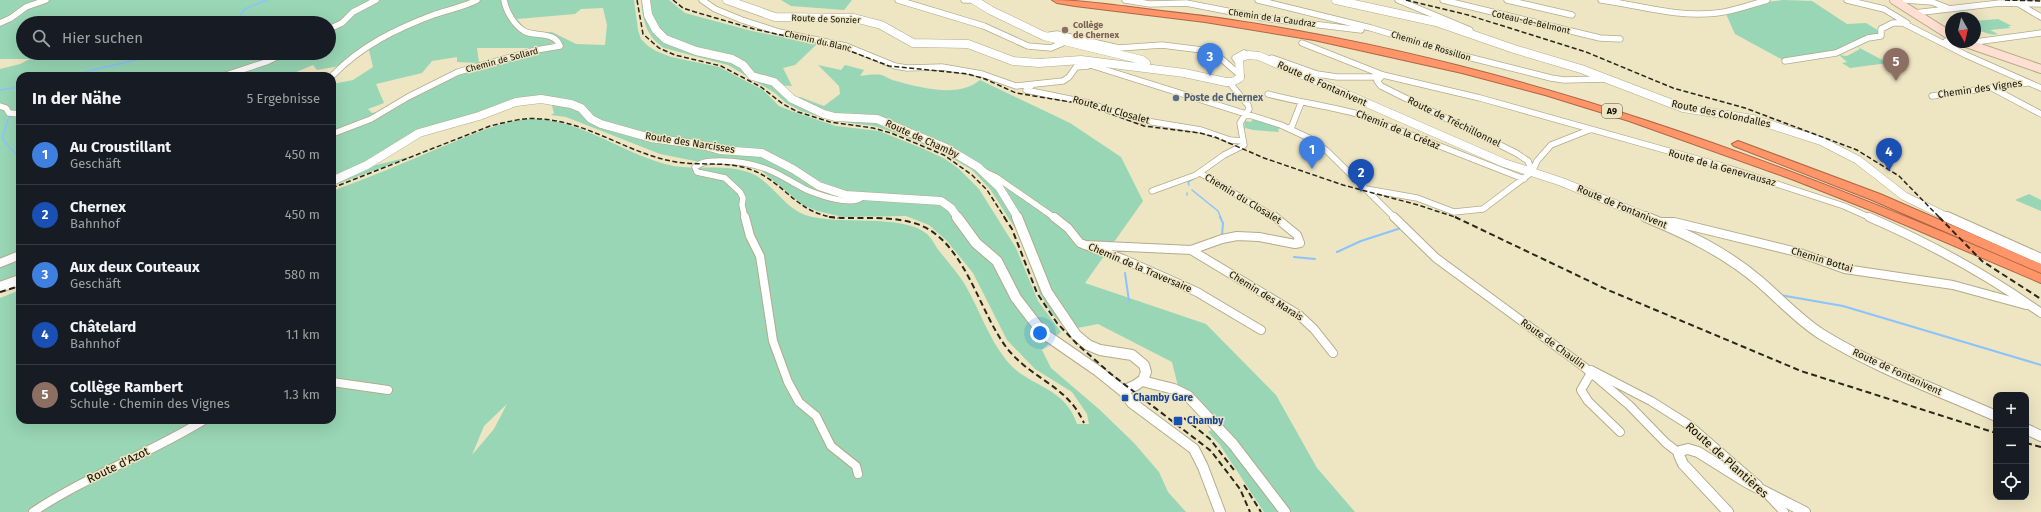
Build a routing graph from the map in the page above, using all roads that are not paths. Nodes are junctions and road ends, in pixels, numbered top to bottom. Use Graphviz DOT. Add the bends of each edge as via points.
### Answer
graph roads {
  1 [pos="46,0"];
  2 [pos="376,0"];
  3 [pos="477,0"];
  4 [pos="504,0"];
  5 [pos="646,0"];
  6 [pos="702,0"];
  7 [pos="728,0"];
  8 [pos="898,0"];
  9 [pos="964,0"];
  10 [pos="971,0"];
  11 [pos="974,0"];
  12 [pos="1056,0"];
  13 [pos="1125,0"];
  14 [pos="1258,0"];
  15 [pos="1336,0"];
  16 [pos="1398,0"];
  17 [pos="1443,0"];
  18 [pos="1507,0"];
  19 [pos="1601,0"];
  20 [pos="1767,0"];
  21 [pos="1847,0"];
  22 [pos="1894,0"];
  23 [pos="1905,0"];
  24 [pos="1096,2"];
  25 [pos="2018,3"];
  26 [pos="2041,4"];
  27 [pos="1951,9"];
  28 [pos="1914,13"];
  29 [pos="1572,16"];
  30 [pos="2041,17"];
  31 [pos="0,23"];
  32 [pos="1906,23"];
  33 [pos="336,26"];
  34 [pos="1945,32"];
  35 [pos="1470,33"];
  36 [pos="2041,33"];
  37 [pos="1044,36"];
  38 [pos="1620,40"];
  39 [pos="1945,40"];
  40 [pos="1981,41"];
  41 [pos="1065,42"];
  42 [pos="1302,43"];
  43 [pos="1418,43"];
  44 [pos="1981,47"];
  45 [pos="270,60"];
  46 [pos="1063,60"];
  47 [pos="1784,61"];
  48 [pos="1239,63"];
  49 [pos="1095,66"];
  50 [pos="1144,67"];
  51 [pos="2041,69"];
  52 [pos="235,72"];
  53 [pos="335,72"];
  54 [pos="1241,76"];
  55 [pos="1382,76"];
  56 [pos="1606,79"];
  57 [pos="1229,82"];
  58 [pos="2028,83"];
  59 [pos="1016,86"];
  60 [pos="1050,87"];
  61 [pos="1026,88"];
  62 [pos="1992,88"];
  63 [pos="2041,88"];
  64 [pos="1268,94"];
  65 [pos="1932,96"];
  66 [pos="1301,103"];
  67 [pos="0,106"];
  68 [pos="14,114"];
  69 [pos="1247,114"];
  70 [pos="2041,114"];
  71 [pos="1289,128"];
  72 [pos="1588,130"];
  73 [pos="336,132"];
  74 [pos="1243,141"];
  75 [pos="984,172"];
  76 [pos="1532,172"];
  77 [pos="1200,173"];
  78 [pos="336,179"];
  79 [pos="1524,179"];
  80 [pos="1365,189"];
  81 [pos="1152,191"];
  82 [pos="862,197"];
  83 [pos="1658,222"];
  84 [pos="1300,243"];
  85 [pos="1085,245"];
  86 [pos="1117,246"];
  87 [pos="1191,250"];
  88 [pos="16,257"];
  89 [pos="1122,259"];
  90 [pos="2041,259"];
  91 [pos="0,263"];
  92 [pos="2041,269"];
  93 [pos="2041,279"];
  94 [pos="16,281"];
  95 [pos="0,287"];
  96 [pos="2033,308"];
  97 [pos="2041,313"];
  98 [pos="1261,330"];
  99 [pos="1333,353"];
  100 [pos="1583,366"];
  101 [pos="1591,373"];
  102 [pos="1142,381"];
  103 [pos="336,383"];
  104 [pos="388,390"];
  105 [pos="1123,391"];
  106 [pos="1993,415"];
  107 [pos="197,424"];
  108 [pos="2029,430"];
  109 [pos="1620,432"];
  110 [pos="2041,436"];
  111 [pos="1679,453"];
  112 [pos="858,474"];
  113 [pos="1767,494"];
  114 [pos="32,512"];
  115 [pos="1220,512"];
  116 [pos="1285,512"];
  117 [pos="1728,512"];
  118 [pos="1784,512"];
  119 [pos="1805,512"];
  1 -- 31 [label="street" via="26,6 12,18"];
  2 -- 33 [label="street" via="353,12"];
  3 -- 53 [label="street" via="422,20 382,39 349,59"];
  4 -- 73 [label="street, Chemin de Sollard" via="506,11 524,31 552,37 560,46 536,50 458,72 371,119"];
  5 -- 75 [label="street, Route de Chamby" via="648,15 656,30 665,39 740,63 752,76 774,82 792,99 824,114 877,119 946,148"];
  6 -- 59 [label="street, Chemin du Blanc" via="727,15 771,30 846,46 891,65 906,69 942,67 978,74"];
  7 -- 46 [label="street, Route de Sonzier" via="775,16 854,18 881,25 913,43 968,44 1013,61 1039,63"];
  8 -- 41 [label="street" via="986,27 1026,46 1044,48"];
  9 -- 10 [label="street"];
  11 -- 37 [label="street"];
  12 -- 24 [label="highway, A9"];
  13 -- 43 [label="street, Chemin de la Caudraz" via="1150,4 1186,3 1263,18 1363,30"];
  14 -- 43 [label="street, Chemin de Rossillon"];
  15 -- 35 [label="street, Route des Colondalles" via="1436,22"];
  16 -- 35 [label="street" via="1470,30"];
  17 -- 38 [label="street, Coteau-de-Belmont" via="1600,38"];
  18 -- 29 [label="street"];
  19 -- 20 [label="street" via="1670,12 1699,14 1723,12"];
  21 -- 32 [label="street" via="1884,10"];
  22 -- 28 [label="main road"];
  23 -- 27 [label="street" via="1932,2"];
  24 -- 92 [label="highway, A9" via="1181,10 1285,25 1398,46 1503,71 1600,99 1808,170"];
  24 -- 93 [label="highway, A9" via="1252,26 1376,49 1478,73 1580,102 1697,139 1795,175"];
  25 -- 26 [label="street"];
  25 -- 27 [label="street" via="1989,3"];
  25 -- 30 [label="street"];
  27 -- 28 [label="street"];
  28 -- 34 [label="main road"];
  32 -- 39 [label="street"];
  32 -- 47 [label="street" via="1889,24 1881,29 1881,36 1868,38 1836,53"];
  32 -- 58 [label="street" via="1966,55"];
  35 -- 56 [label="street, Route des Colondalles"];
  36 -- 40 [label="street"];
  37 -- 41 [label="street"];
  37 -- 54 [label="street" via="1057,34 1119,48 1162,44 1210,51"];
  41 -- 50 [label="street" via="1142,60 1146,63"];
  42 -- 55 [label="street"];
  43 -- 56 [label="street, Chemin de Rossillon" via="1551,78"];
  44 -- 51 [label="main road"];
  45 -- 52 [label="street"];
  46 -- 49 [label="street" via="1066,63"];
  46 -- 50 [label="street, Route de Sonzier"];
  48 -- 54 [label="street"];
  48 -- 55 [label="street" via="1234,58 1240,54 1255,53 1318,74 1336,77"];
  48 -- 76 [label="street, Route de Fontanivent" via="1239,58 1244,55 1262,58 1504,163"];
  49 -- 59 [label="street, Chemin du Blanc" via="1075,67 1063,81"];
  49 -- 69 [label="street, Route de Chaulin"];
  50 -- 57 [label="street, Route de Sonzier"];
  54 -- 57 [label="street"];
  55 -- 72 [label="street, Route de la Genevrausaz" via="1480,98"];
  55 -- 76 [label="street, Route de Tréchillonnel" via="1378,83 1516,153 1528,161"];
  56 -- 90 [label="street, Route des Colondalles" via="1683,108 1753,119 1821,141 1858,160 1904,196"];
  57 -- 69 [label="street" via="1248,105"];
  58 -- 62 [label="street, Chemin des Vignes"];
  58 -- 63 [label="street"];
  59 -- 61 [label="street, Route du Closalet"];
  60 -- 61 [label="street, Route du Closalet"];
  61 -- 74 [label="street, Route du Closalet" via="1095,105 1130,118 1201,130 1230,140"];
  62 -- 65 [label="street, Chemin des Vignes"];
  62 -- 70 [label="street"];
  64 -- 66 [label="street, Chemin de la Crétaz"];
  66 -- 71 [label="street"];
  66 -- 79 [label="street, Chemin de la Crétaz" via="1358,114"];
  67 -- 68 [label="street"];
  69 -- 71 [label="street, Route de Chaulin"];
  69 -- 74 [label="street" via="1240,124"];
  71 -- 80 [label="street, Route de Chaulin" via="1327,151"];
  72 -- 76 [label="street" via="1551,145 1537,161"];
  72 -- 96 [label="street, Route de la Genevrausaz" via="1722,166 1844,206 1929,245 2013,293"];
  74 -- 77 [label="street" via="1242,147 1224,155"];
  75 -- 85 [label="street, Chemin de la Traversaire" via="1024,195 1068,228 1080,243"];
  75 -- 102 [label="street, Route de Chamby" via="1001,190 1019,220 1047,292 1076,335 1088,345 1100,350 1138,358 1146,368"];
  76 -- 79 [label="street"];
  76 -- 83 [label="street, Route de Fontanivent"];
  77 -- 81 [label="street"];
  77 -- 84 [label="street, Chemin du Closalet" via="1278,218 1298,236"];
  78 -- 82 [label="street, Route des Narcisses" via="367,165 423,131 472,119 516,102 541,99 571,104 601,124 651,138 726,151 762,153 820,186"];
  79 -- 80 [label="street" via="1488,206 1454,212 1417,198"];
  80 -- 100 [label="street, Route de Chaulin" via="1436,258"];
  82 -- 105 [label="street, Route des Narcisses" via="942,201 949,206 976,243 997,261 1016,298 1043,333"];
  82 -- 112 [label="street" via="852,202 814,192 770,170 738,162 705,161 694,169 700,173 725,178 740,192 750,236 760,256 773,341 788,382 799,402 816,416 831,446 856,466"];
  83 -- 96 [label="street, Chemin Bottai" via="1674,222 1797,252 1845,269 1953,284"];
  83 -- 106 [label="street, Route de Fontanivent" via="1690,235 1737,264 1759,280 1794,314 1820,333 1863,358"];
  84 -- 87 [label="street, Chemin des Marais" via="1237,236"];
  85 -- 86 [label="street, Chemin des Marais"];
  85 -- 89 [label="street, Chemin de la Traversaire"];
  86 -- 87 [label="street, Chemin des Marais"];
  86 -- 89 [label="street"];
  87 -- 99 [label="street, Chemin des Marais" via="1299,315"];
  88 -- 91 [label="street"];
  89 -- 98 [label="street, Chemin de la Traversaire" via="1197,292"];
  94 -- 95 [label="street"];
  96 -- 97 [label="street, Route de la Genevrausaz"];
  100 -- 101 [label="street, Route de Chaulin"];
  100 -- 113 [label="street, Route de Plantières" via="1651,401 1689,425"];
  101 -- 109 [label="street" via="1581,390 1588,401"];
  101 -- 111 [label="street, Route de Chaulin"];
  102 -- 105 [label="street"];
  102 -- 116 [label="street" via="1174,389 1188,396 1233,444"];
  103 -- 104 [label="street" via="366,389"];
  105 -- 115 [label="street, Route des Narcisses" via="1132,404 1194,449"];
  107 -- 114 [label="street, Route d'Azot" via="58,495"];
  108 -- 110 [label="street"];
  111 -- 113 [label="street" via="1684,449 1695,451"];
  111 -- 117 [label="street, Route de Chaulin" via="1682,464"];
  113 -- 118 [label="street, Route de Plantières"];
  113 -- 119 [label="street"];
}
